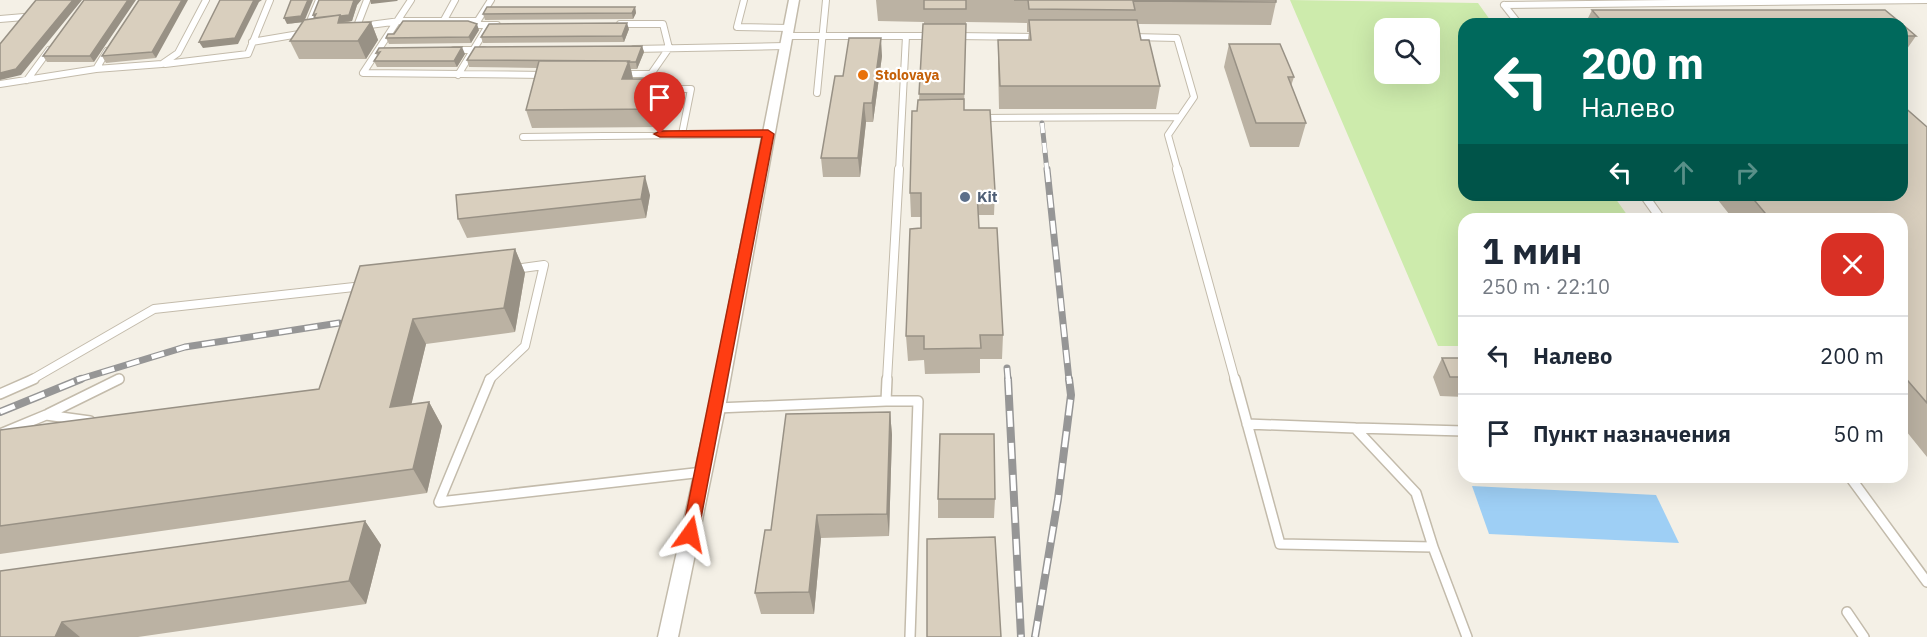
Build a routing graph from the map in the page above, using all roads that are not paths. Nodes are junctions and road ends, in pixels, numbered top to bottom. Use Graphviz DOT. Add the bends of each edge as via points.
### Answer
graph roads {
  1 [pos="206,0"];
  2 [pos="270,0"];
  3 [pos="319,0"];
  4 [pos="367,0"];
  5 [pos="411,0"];
  6 [pos="455,0"];
  7 [pos="491,0"];
  8 [pos="744,0"];
  9 [pos="794,0"];
  10 [pos="826,0"];
  11 [pos="1927,0"];
  12 [pos="31,9"];
  13 [pos="24,17"];
  14 [pos="1514,18"];
  15 [pos="0,19"];
  16 [pos="444,20"];
  17 [pos="400,21"];
  18 [pos="478,21"];
  19 [pos="18,24"];
  20 [pos="616,24"];
  21 [pos="488,25"];
  22 [pos="500,25"];
  23 [pos="357,26"];
  24 [pos="347,28"];
  25 [pos="315,31"];
  26 [pos="305,33"];
  27 [pos="825,36"];
  28 [pos="906,36"];
  29 [pos="787,37"];
  30 [pos="1047,37"];
  31 [pos="1118,37"];
  32 [pos="115,39"];
  33 [pos="252,42"];
  34 [pos="53,45"];
  35 [pos="669,48"];
  36 [pos="631,49"];
  37 [pos="380,50"];
  38 [pos="391,50"];
  39 [pos="450,50"];
  40 [pos="473,50"];
  41 [pos="496,50"];
  42 [pos="162,64"];
  43 [pos="96,69"];
  44 [pos="458,75"];
  45 [pos="549,75"];
  46 [pos="617,75"];
  47 [pos="27,80"];
  48 [pos="0,84"];
  49 [pos="660,89"];
  50 [pos="817,93"];
  51 [pos="1180,117"];
  52 [pos="901,118"];
  53 [pos="913,118"];
  54 [pos="971,118"];
  55 [pos="682,134"];
  56 [pos="768,134"];
  57 [pos="523,136"];
  58 [pos="509,269"];
  59 [pos="367,285"];
  60 [pos="120,379"];
  61 [pos="0,394"];
  62 [pos="886,400"];
  63 [pos="717,408"];
  64 [pos="46,415"];
  65 [pos="98,422"];
  66 [pos="1247,424"];
  67 [pos="1355,428"];
  68 [pos="1458,431"];
  69 [pos="0,434"];
  70 [pos="703,472"];
  71 [pos="1854,483"];
  72 [pos="1433,547"];
  73 [pos="1927,582"];
  74 [pos="1848,612"];
  75 [pos="668,637"];
  76 [pos="910,637"];
  77 [pos="1467,637"];
  78 [pos="1864,637"];
  1 -- 42 [label="lane" via="178,53"];
  2 -- 33 [label="lane"];
  3 -- 26 [label="lane"];
  4 -- 23 [label="lane"];
  5 -- 17 [label="lane"];
  6 -- 16 [label="lane"];
  7 -- 18 [label="lane"];
  8 -- 29 [label="lane" via="737,27"];
  9 -- 29 [label="street"];
  10 -- 27 [label="lane"];
  11 -- 14 [label="lane" via="1504,5"];
  12 -- 13 [label="lane"];
  13 -- 15 [label="lane"];
  13 -- 19 [label="lane"];
  16 -- 17 [label="lane"];
  16 -- 18 [label="lane"];
  17 -- 23 [label="lane"];
  17 -- 37 [label="lane"];
  18 -- 21 [label="lane" via="475,25"];
  20 -- 35 [label="lane" via="663,24"];
  21 -- 22 [label="lane"];
  21 -- 40 [label="lane"];
  23 -- 24 [label="lane"];
  25 -- 26 [label="lane"];
  26 -- 33 [label="lane"];
  27 -- 28 [label="lane"];
  27 -- 29 [label="lane"];
  27 -- 50 [label="lane"];
  28 -- 30 [label="lane"];
  28 -- 52 [label="lane"];
  29 -- 35 [label="lane"];
  29 -- 56 [label="street"];
  31 -- 51 [label="lane" via="1177,38 1194,97"];
  32 -- 43 [label="lane"];
  33 -- 42 [label="lane" via="248,54"];
  34 -- 47 [label="lane"];
  35 -- 36 [label="lane"];
  35 -- 46 [label="lane" via="651,74"];
  37 -- 38 [label="lane"];
  37 -- 44 [label="lane" via="363,73"];
  39 -- 40 [label="lane"];
  40 -- 41 [label="lane"];
  40 -- 44 [label="lane"];
  42 -- 43 [label="lane"];
  43 -- 47 [label="lane"];
  44 -- 45 [label="lane"];
  47 -- 48 [label="lane"];
  49 -- 55 [label="lane" via="691,89"];
  51 -- 54 [label="lane"];
  51 -- 66 [label="lane" via="1168,135"];
  52 -- 53 [label="lane"];
  52 -- 62 [label="lane"];
  55 -- 56 [label="lane"];
  55 -- 57 [label="lane"];
  56 -- 63 [label="street"];
  58 -- 70 [label="lane" via="544,266 525,346 488,381 439,502"];
  59 -- 61 [label="lane" via="154,309 31,381"];
  60 -- 64 [label="lane"];
  62 -- 63 [label="lane"];
  62 -- 76 [label="lane" via="918,401"];
  63 -- 70 [label="street"];
  64 -- 65 [label="lane"];
  64 -- 69 [label="lane"];
  66 -- 67 [label="lane"];
  66 -- 72 [label="lane" via="1280,544"];
  67 -- 68 [label="lane"];
  67 -- 72 [label="lane" via="1416,493"];
  70 -- 75 [label="street"];
  71 -- 73 [label="lane"];
  72 -- 77 [label="lane"];
  74 -- 78 [label="lane"];
}
